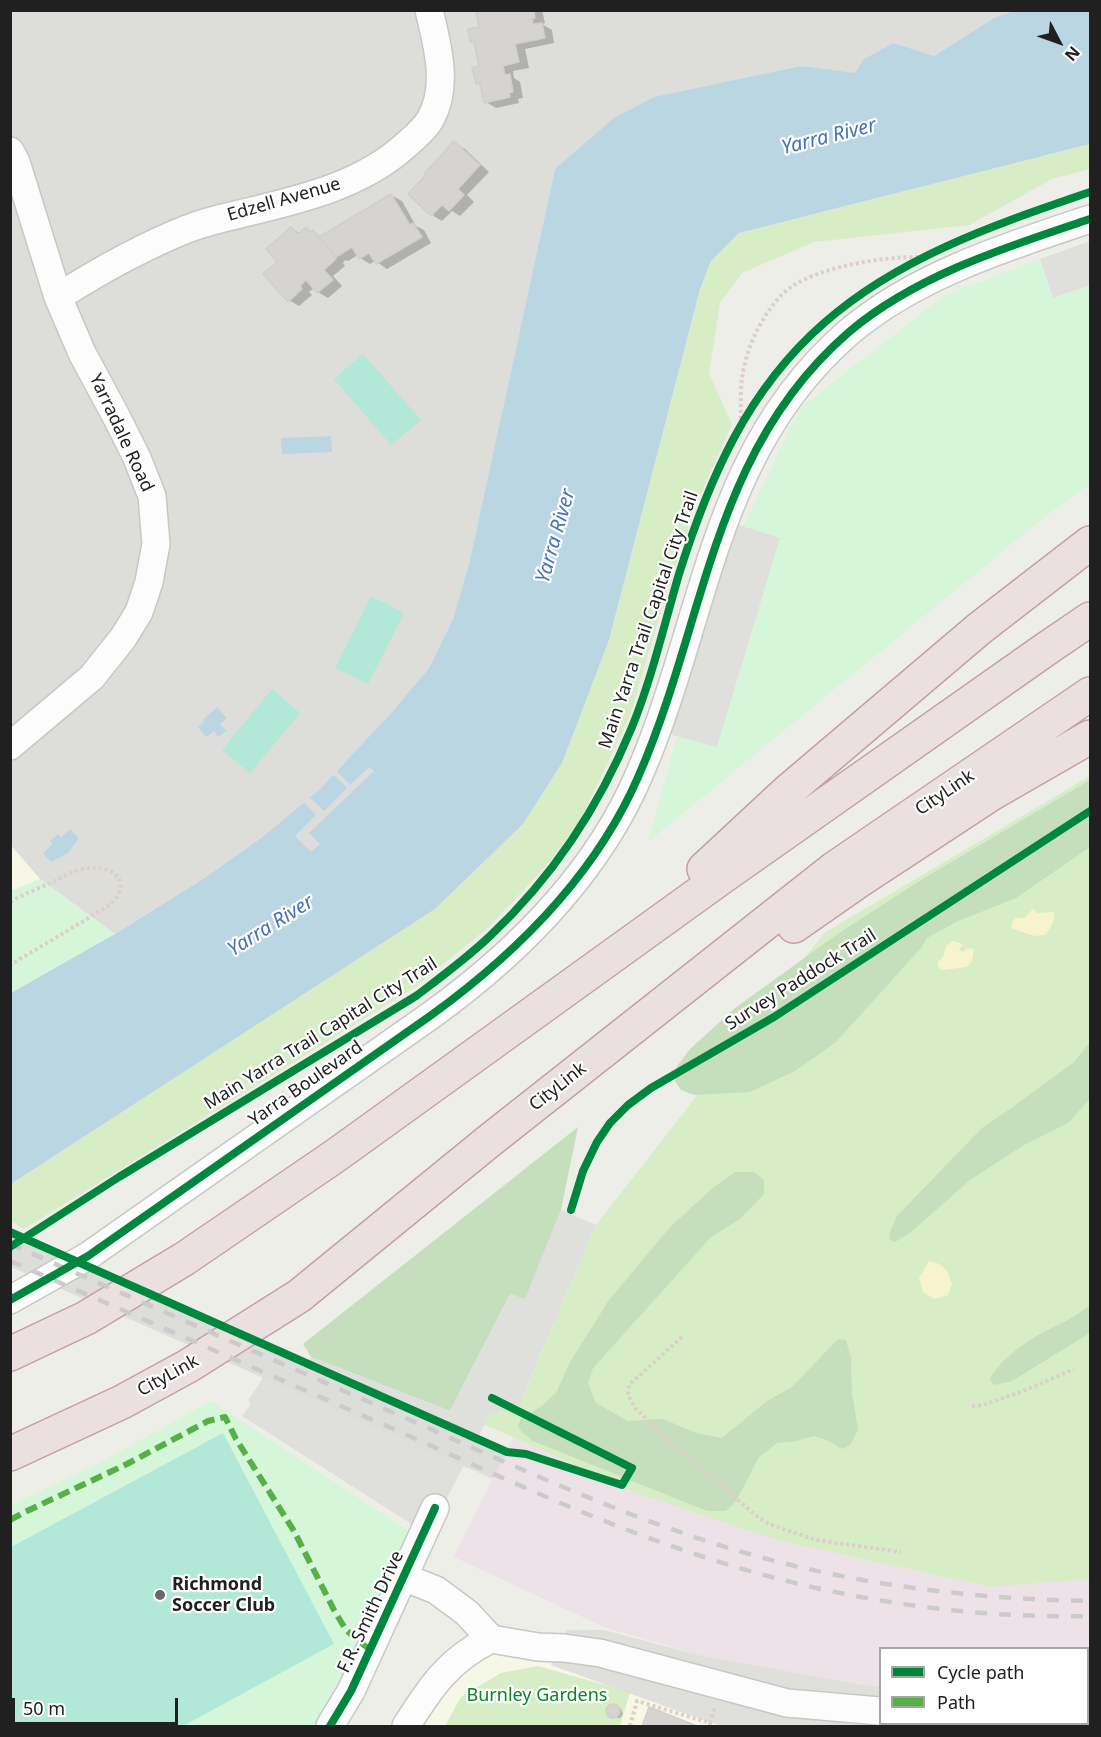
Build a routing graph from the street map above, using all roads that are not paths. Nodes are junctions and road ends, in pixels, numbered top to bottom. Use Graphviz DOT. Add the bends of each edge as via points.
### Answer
graph roads {
  1 [pos="429,10"];
  2 [pos="10,151"];
  3 [pos="1090,219"];
  4 [pos="58,297"];
  5 [pos="1090,543"];
  6 [pos="1090,619"];
  7 [pos="1090,694"];
  8 [pos="1090,736"];
  9 [pos="10,746"];
  10 [pos="592,972"];
  11 [pos="489,1141"];
  12 [pos="10,1300"];
  13 [pos="10,1354"];
  14 [pos="10,1454"];
  15 [pos="435,1508"];
  16 [pos="404,1577"];
  17 [pos="492,1639"];
  18 [pos="879,1711"];
  19 [pos="330,1726"];
  20 [pos="406,1726"];
  1 -- 4 [label="street, Edzell Avenue" via="441,89 432,118 398,153 329,189 187,230 95,274"];
  2 -- 4 [label="street, Yarradale Road"];
  3 -- 12 [label="street, Yarra Boulevard" via="986,256 908,292 851,330 789,396 753,452 724,520 639,776 590,860 524,938 430,1016 88,1256"];
  4 -- 9 [label="street, Yarradale Road" via="82,353 137,458 152,496 156,544 139,612 123,639 92,677"];
  5 -- 10 [label="highway" via="980,628 788,791"];
  6 -- 10 [label="highway"];
  7 -- 11 [label="highway, CityLink" via="835,868"];
  8 -- 11 [label="highway" via="991,794 857,882"];
  10 -- 13 [label="highway" via="184,1259 86,1318"];
  11 -- 14 [label="highway, CityLink" via="299,1296 188,1366 122,1402"];
  15 -- 16 [label="street, F.R. Smith Drive"];
  16 -- 17 [label="street" via="436,1590 467,1613"];
  16 -- 19 [label="street, F.R. Smith Drive" via="351,1691"];
  17 -- 18 [label="street" via="600,1653 787,1703"];
  17 -- 20 [label="street" via="474,1647 441,1676"];
}
